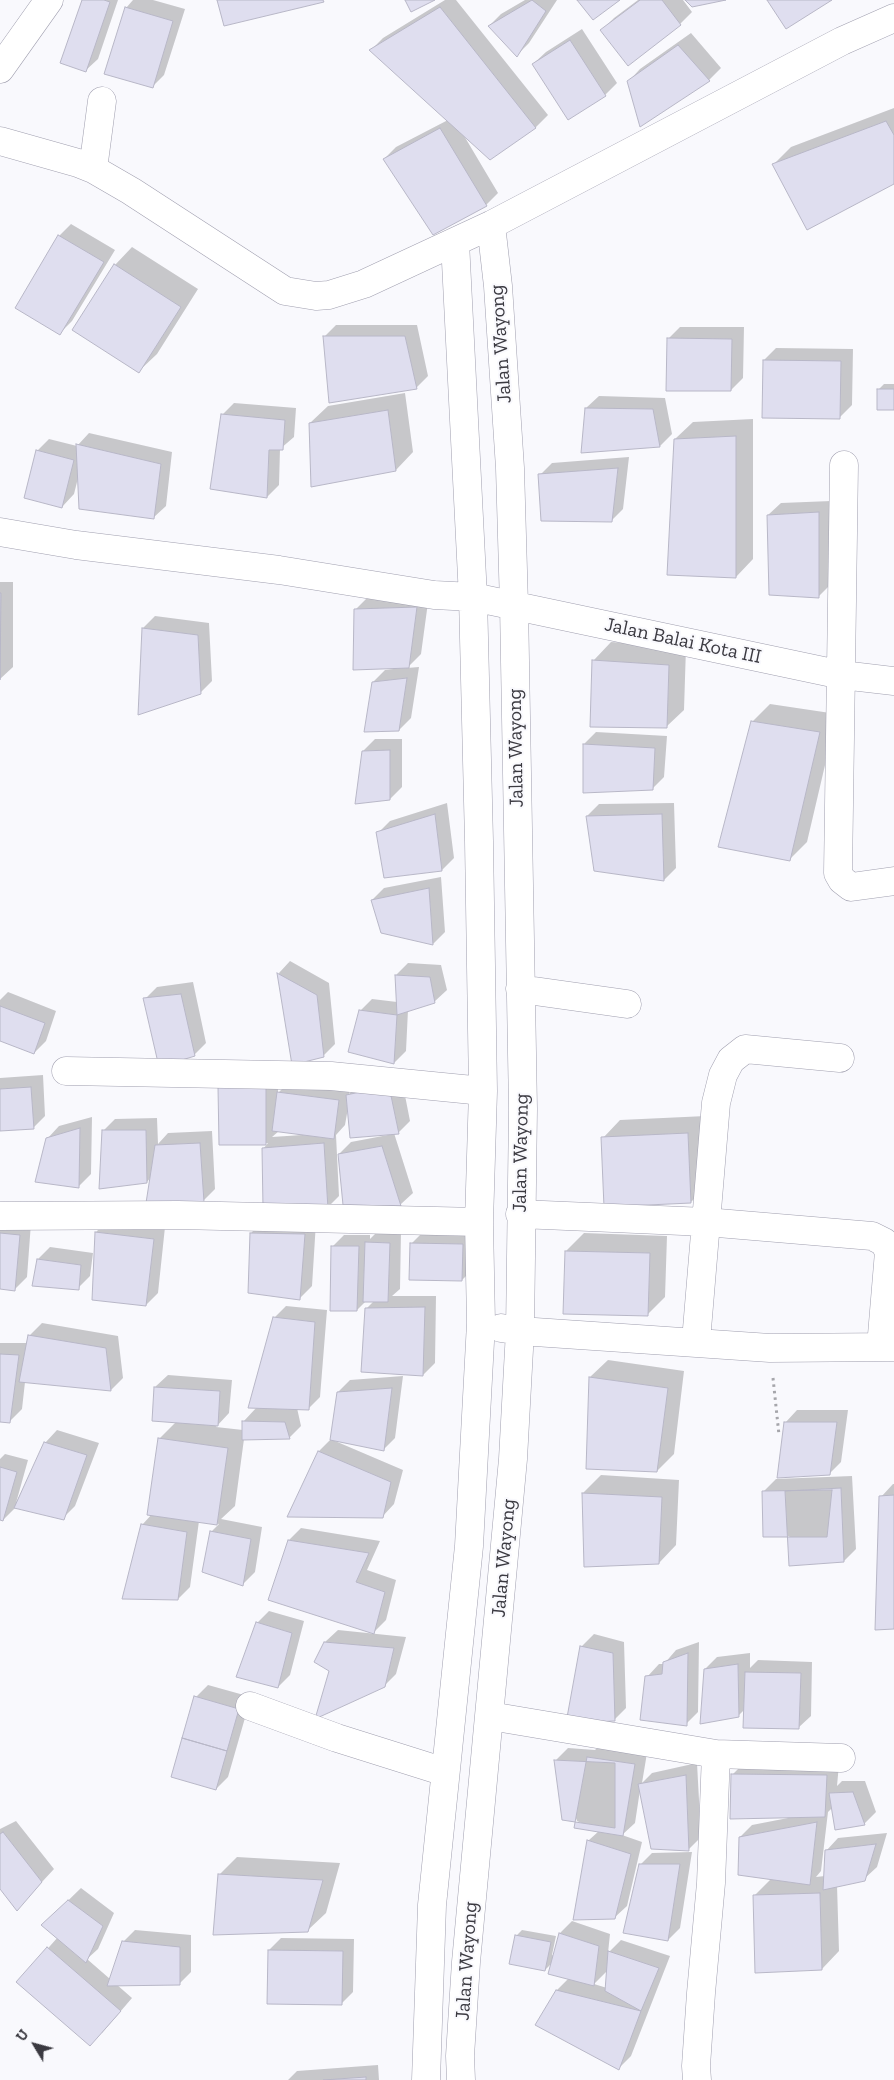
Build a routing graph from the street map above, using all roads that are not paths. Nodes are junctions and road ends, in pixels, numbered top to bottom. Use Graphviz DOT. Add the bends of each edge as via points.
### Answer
graph roads {
  1 [pos="49,0"];
  2 [pos="894,18"];
  3 [pos="0,69"];
  4 [pos="102,101"];
  5 [pos="0,141"];
  6 [pos="93,169"];
  7 [pos="491,225"];
  8 [pos="455,242"];
  9 [pos="844,465"];
  10 [pos="0,532"];
  11 [pos="473,597"];
  12 [pos="514,605"];
  13 [pos="842,675"];
  14 [pos="894,681"];
  15 [pos="894,882"];
  16 [pos="520,990"];
  17 [pos="627,1004"];
  18 [pos="840,1058"];
  19 [pos="66,1071"];
  20 [pos="484,1091"];
  21 [pos="520,1214"];
  22 [pos="0,1216"];
  23 [pos="479,1222"];
  24 [pos="706,1222"];
  25 [pos="481,1323"];
  26 [pos="520,1331"];
  27 [pos="696,1341"];
  28 [pos="888,1347"];
  29 [pos="250,1706"];
  30 [pos="490,1716"];
  31 [pos="716,1754"];
  32 [pos="842,1758"];
  33 [pos="445,1772"];
  34 [pos="426,2080"];
  35 [pos="461,2080"];
  36 [pos="697,2080"];
  1 -- 3 [label="street"];
  2 -- 7 [label="street" via="842,41"];
  4 -- 6 [label="street"];
  5 -- 6 [label="street"];
  6 -- 8 [label="street" via="285,291 329,295 364,284"];
  7 -- 8 [label="street"];
  7 -- 12 [label="street, Jalan Wayong" via="510,468"];
  8 -- 11 [label="street, Jalan Wayong"];
  9 -- 13 [label="street"];
  10 -- 11 [label="street, Jalan Balai Kota III" via="434,595"];
  11 -- 12 [label="street, Jalan Balai Kota III"];
  11 -- 20 [label="street, Jalan Wayong"];
  12 -- 13 [label="street, Jalan Balai Kota III"];
  12 -- 16 [label="street, Jalan Wayong"];
  13 -- 14 [label="street, Jalan Balai Kota III"];
  13 -- 15 [label="street" via="838,873 851,886"];
  16 -- 17 [label="street"];
  16 -- 21 [label="street, Jalan Wayong" via="523,1109"];
  18 -- 24 [label="street" via="745,1049 731,1060 723,1075 716,1103"];
  19 -- 20 [label="street" via="332,1076"];
  20 -- 23 [label="street, Jalan Wayong"];
  21 -- 24 [label="street"];
  21 -- 26 [label="street, Jalan Wayong"];
  22 -- 23 [label="street" via="178,1215"];
  23 -- 25 [label="street, Jalan Wayong"];
  24 -- 27 [label="street"];
  24 -- 28 [label="street" via="872,1236 884,1242 890,1252"];
  25 -- 26 [label="street"];
  25 -- 33 [label="street, Jalan Wayong" via="469,1546"];
  26 -- 27 [label="street"];
  26 -- 30 [label="street, Jalan Wayong"];
  27 -- 28 [label="street" via="770,1348"];
  29 -- 33 [label="street"];
  30 -- 31 [label="street"];
  30 -- 35 [label="street, Jalan Wayong" via="477,1826 460,2056"];
  31 -- 32 [label="street"];
  31 -- 36 [label="street" via="711,1883"];
  33 -- 34 [label="street, Jalan Wayong" via="432,1905"];
}
